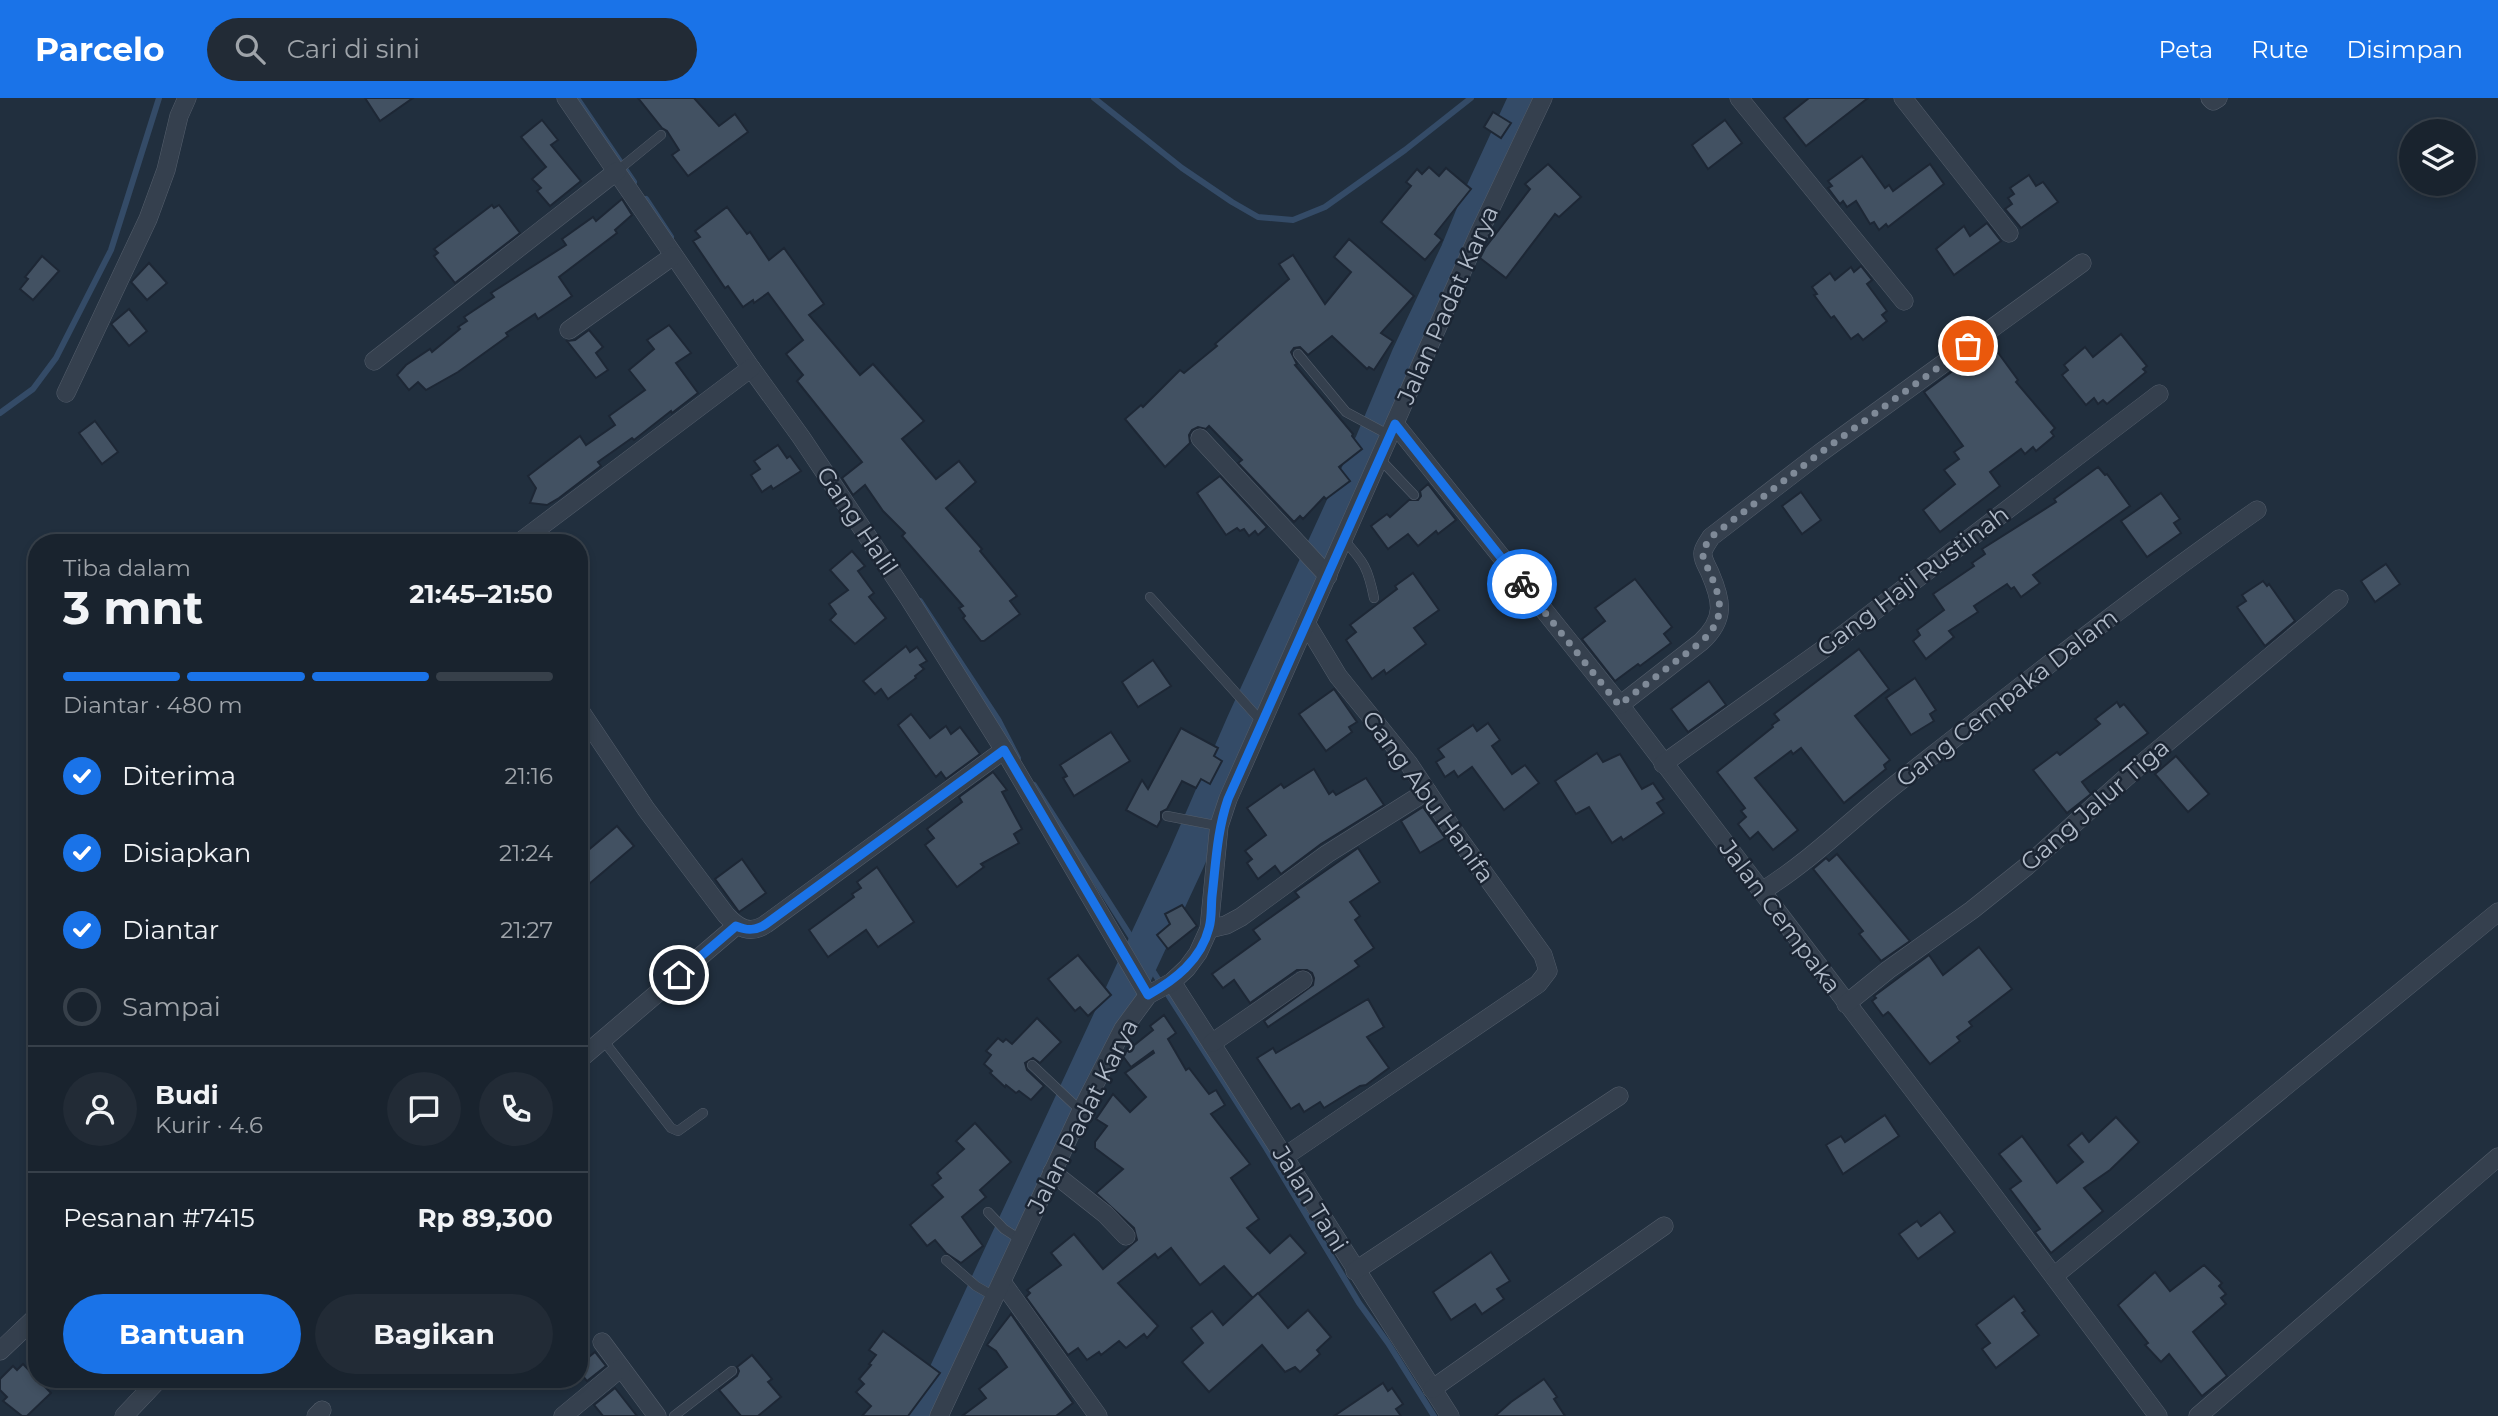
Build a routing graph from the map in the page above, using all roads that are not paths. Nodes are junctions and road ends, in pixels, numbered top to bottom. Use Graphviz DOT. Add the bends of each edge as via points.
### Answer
graph roads {
  1 [pos="187,98"];
  2 [pos="566,98"];
  3 [pos="1543,98"];
  4 [pos="1739,98"];
  5 [pos="1903,98"];
  6 [pos="2210,98"];
  7 [pos="2218,98"];
  8 [pos="661,135"];
  9 [pos="623,166"];
  10 [pos="2009,233"];
  11 [pos="673,256"];
  12 [pos="2082,263"];
  13 [pos="1904,301"];
  14 [pos="569,330"];
  15 [pos="1298,354"];
  16 [pos="374,360"];
  17 [pos="751,368"];
  18 [pos="66,393"];
  19 [pos="2160,394"];
  20 [pos="1389,430"];
  21 [pos="1200,438"];
  22 [pos="1379,457"];
  23 [pos="1414,495"];
  24 [pos="2257,510"];
  25 [pos="531,534"];
  26 [pos="1344,540"];
  27 [pos="1328,576"];
  28 [pos="1150,597"];
  29 [pos="1374,598"];
  30 [pos="2339,599"];
  31 [pos="1307,623"];
  32 [pos="1619,705"];
  33 [pos="1258,719"];
  34 [pos="588,722"];
  35 [pos="1004,750"];
  36 [pos="1663,764"];
  37 [pos="1427,791"];
  38 [pos="1167,816"];
  39 [pos="1214,825"];
  40 [pos="1762,891"];
  41 [pos="2498,912"];
  42 [pos="736,926"];
  43 [pos="1209,929"];
  44 [pos="1303,980"];
  45 [pos="1157,988"];
  46 [pos="1846,1004"];
  47 [pos="603,1040"];
  48 [pos="1212,1043"];
  49 [pos="588,1052"];
  50 [pos="1032,1065"];
  51 [pos="1619,1096"];
  52 [pos="1078,1108"];
  53 [pos="704,1113"];
  54 [pos="1284,1157"];
  55 [pos="2498,1157"];
  56 [pos="1052,1172"];
  57 [pos="988,1212"];
  58 [pos="1664,1226"];
  59 [pos="1126,1236"];
  60 [pos="1018,1238"];
  61 [pos="946,1260"];
  62 [pos="1355,1271"];
  63 [pos="2054,1276"];
  64 [pos="995,1291"];
  65 [pos="28,1325"];
  66 [pos="602,1342"];
  67 [pos="0,1351"];
  68 [pos="621,1368"];
  69 [pos="732,1371"];
  70 [pos="150,1388"];
  71 [pos="1433,1389"];
  72 [pos="943,1413"];
  73 [pos="124,1416"];
  74 [pos="563,1416"];
  75 [pos="657,1416"];
  76 [pos="674,1416"];
  77 [pos="1098,1416"];
  78 [pos="1450,1416"];
  79 [pos="2158,1416"];
  80 [pos="2199,1416"];
  1 -- 18 [label="street" via="148,219"];
  2 -- 9 [label="street, Gang Halil"];
  3 -- 20 [label="street, Jalan Padat Karya"];
  4 -- 13 [label="street"];
  5 -- 10 [label="street"];
  6 -- 7 [label="street"];
  8 -- 9 [label="lane"];
  9 -- 11 [label="street, Gang Halil"];
  9 -- 16 [label="street"];
  11 -- 14 [label="street"];
  11 -- 17 [label="street, Gang Halil"];
  12 -- 32 [label="street" via="1711,537 1703,558 1721,606 1718,620 1701,642"];
  15 -- 20 [label="lane" via="1346,412 1369,426"];
  17 -- 25 [label="street"];
  17 -- 35 [label="street, Gang Halil" via="900,586"];
  19 -- 36 [label="street, Gang Haji Rustinah" via="1839,638"];
  20 -- 22 [label="street, Jalan Padat Karya"];
  20 -- 32 [label="street, Jalan Cempaka"];
  21 -- 27 [label="street"];
  22 -- 23 [label="lane"];
  22 -- 26 [label="street, Jalan Padat Karya"];
  24 -- 40 [label="street, Gang Cempaka Dalam" via="2007,697"];
  26 -- 27 [label="street, Jalan Padat Karya"];
  26 -- 29 [label="lane" via="1364,563"];
  27 -- 31 [label="street, Jalan Padat Karya"];
  28 -- 33 [label="lane"];
  30 -- 46 [label="street, Gang Jalur Tiga" via="2027,866"];
  31 -- 33 [label="street, Jalan Padat Karya"];
  31 -- 37 [label="street, Gang Abu Hanifa" via="1338,676"];
  32 -- 36 [label="street, Jalan Cempaka"];
  33 -- 39 [label="street, Jalan Padat Karya"];
  34 -- 42 [label="street" via="646,809"];
  35 -- 42 [label="street" via="760,929"];
  35 -- 45 [label="street, Gang Halil" via="1126,956"];
  36 -- 40 [label="street, Jalan Cempaka"];
  37 -- 43 [label="street" via="1344,842 1241,917"];
  37 -- 54 [label="street, Gang Abu Hanifa" via="1543,955 1548,971 1538,984"];
  38 -- 39 [label="lane"];
  39 -- 43 [label="street, Jalan Padat Karya"];
  40 -- 46 [label="street, Jalan Cempaka"];
  41 -- 63 [label="street"];
  42 -- 47 [label="street"];
  43 -- 45 [label="street, Jalan Padat Karya" via="1187,968"];
  44 -- 48 [label="street"];
  45 -- 48 [label="street, Jalan Tani"];
  45 -- 52 [label="street, Jalan Padat Karya" via="1123,1029"];
  46 -- 63 [label="street, Jalan Cempaka"];
  47 -- 49 [label="street"];
  47 -- 53 [label="lane" via="671,1128 678,1131"];
  48 -- 54 [label="street, Jalan Tani"];
  50 -- 52 [label="lane"];
  51 -- 62 [label="street"];
  52 -- 56 [label="street, Jalan Padat Karya"];
  54 -- 62 [label="street, Jalan Tani"];
  55 -- 80 [label="street"];
  56 -- 59 [label="street"];
  56 -- 60 [label="street, Jalan Padat Karya"];
  57 -- 60 [label="lane"];
  58 -- 71 [label="street"];
  60 -- 64 [label="street, Jalan Padat Karya"];
  61 -- 64 [label="lane" via="976,1286"];
  62 -- 71 [label="street, Jalan Tani"];
  63 -- 79 [label="street, Jalan Cempaka"];
  64 -- 72 [label="street, Jalan Padat Karya"];
  64 -- 77 [label="street"];
  65 -- 67 [label="street"];
  66 -- 68 [label="street"];
  68 -- 74 [label="street"];
  68 -- 75 [label="street"];
  69 -- 76 [label="lane"];
  70 -- 73 [label="street"];
  71 -- 78 [label="street, Jalan Tani"];
}
